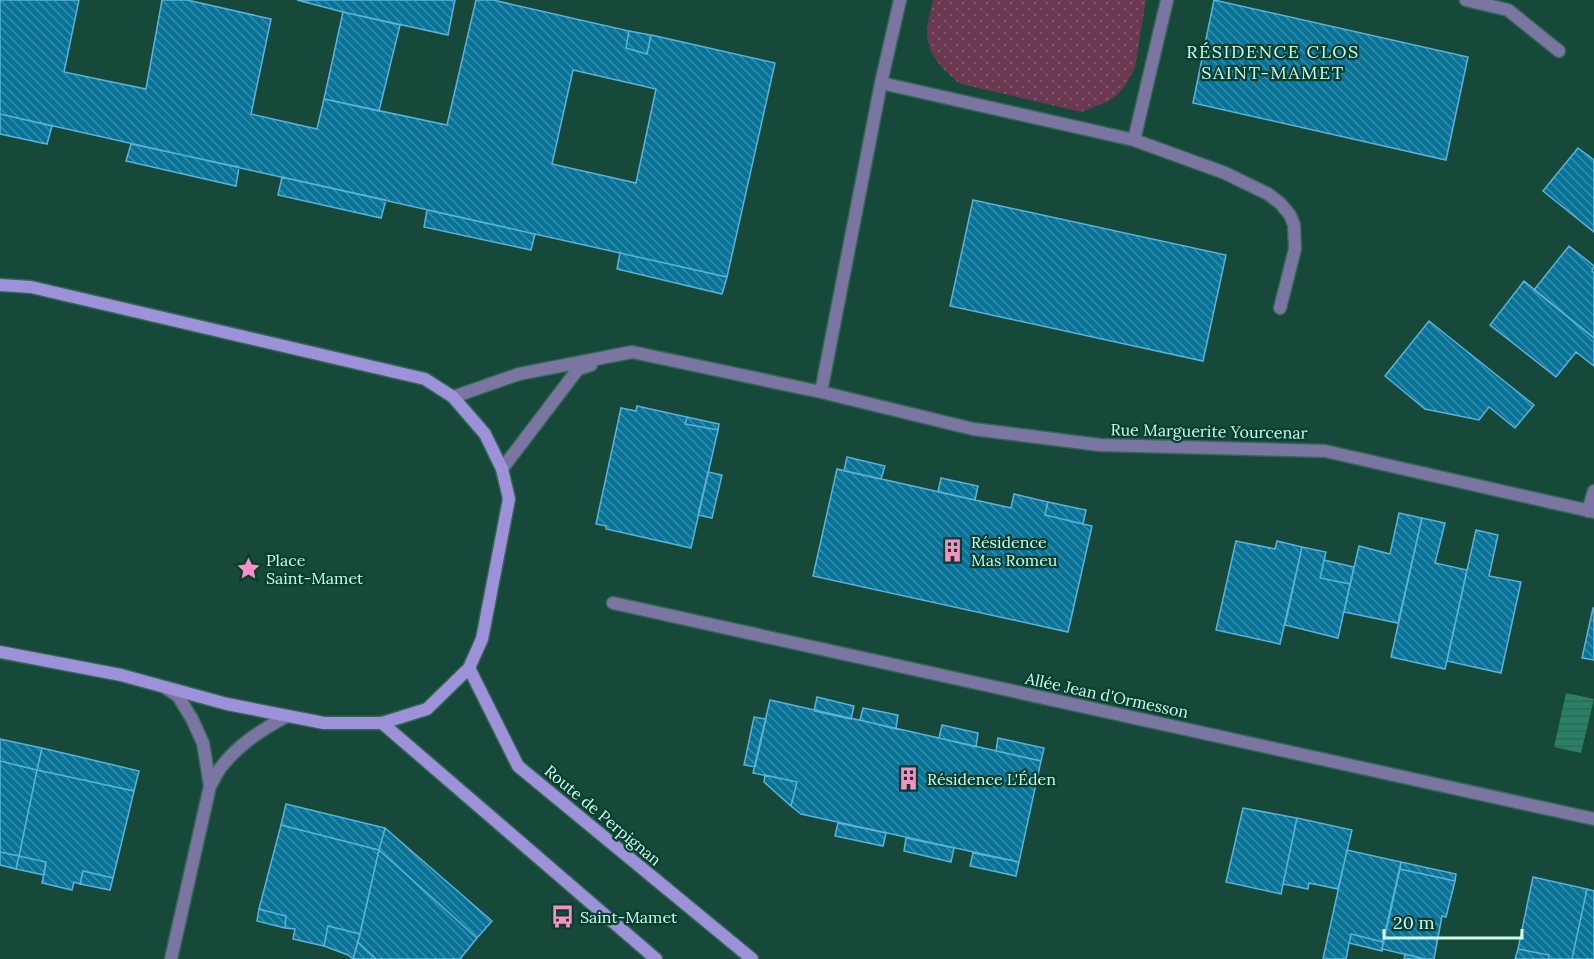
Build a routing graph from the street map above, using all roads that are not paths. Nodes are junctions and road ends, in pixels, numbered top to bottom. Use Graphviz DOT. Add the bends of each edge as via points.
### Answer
graph roads {
  1 [pos="900,0"];
  2 [pos="1167,0"];
  3 [pos="1466,0"];
  4 [pos="1559,51"];
  5 [pos="881,82"];
  6 [pos="1134,140"];
  7 [pos="0,285"];
  8 [pos="1280,308"];
  9 [pos="632,352"];
  10 [pos="821,392"];
  11 [pos="453,397"];
  12 [pos="502,469"];
  13 [pos="1594,491"];
  14 [pos="1591,512"];
  15 [pos="613,603"];
  16 [pos="0,652"];
  17 [pos="469,668"];
  18 [pos="166,688"];
  19 [pos="287,716"];
  20 [pos="382,723"];
  21 [pos="210,786"];
  22 [pos="1594,819"];
  23 [pos="171,959"];
  24 [pos="656,959"];
  25 [pos="752,959"];
  1 -- 5 [label="street"];
  2 -- 6 [label="street"];
  3 -- 4 [label="street" via="1508,10"];
  5 -- 6 [label="street"];
  5 -- 10 [label="street"];
  6 -- 8 [label="street" via="1225,173 1280,203 1294,225 1295,249"];
  7 -- 11 [label="main road" via="31,286 425,379"];
  9 -- 10 [label="street, Rue Marguerite Yourcenar"];
  9 -- 11 [label="street" via="519,374"];
  9 -- 12 [label="street" via="578,369"];
  10 -- 14 [label="street, Rue Marguerite Yourcenar" via="973,429 1100,446 1325,451"];
  11 -- 12 [label="main road" via="485,434"];
  12 -- 17 [label="main road" via="509,499 482,639"];
  13 -- 14 [label="street"];
  15 -- 22 [label="street, Allée Jean d'Ormesson"];
  16 -- 18 [label="main road" via="121,675"];
  17 -- 20 [label="main road" via="427,709"];
  17 -- 25 [label="main road, Route de Perpignan" via="518,766"];
  18 -- 19 [label="main road"];
  18 -- 21 [label="street" via="178,696 203,743"];
  19 -- 20 [label="main road" via="324,723"];
  19 -- 21 [label="street" via="240,747"];
  20 -- 24 [label="main road"];
  21 -- 23 [label="street"];
}
